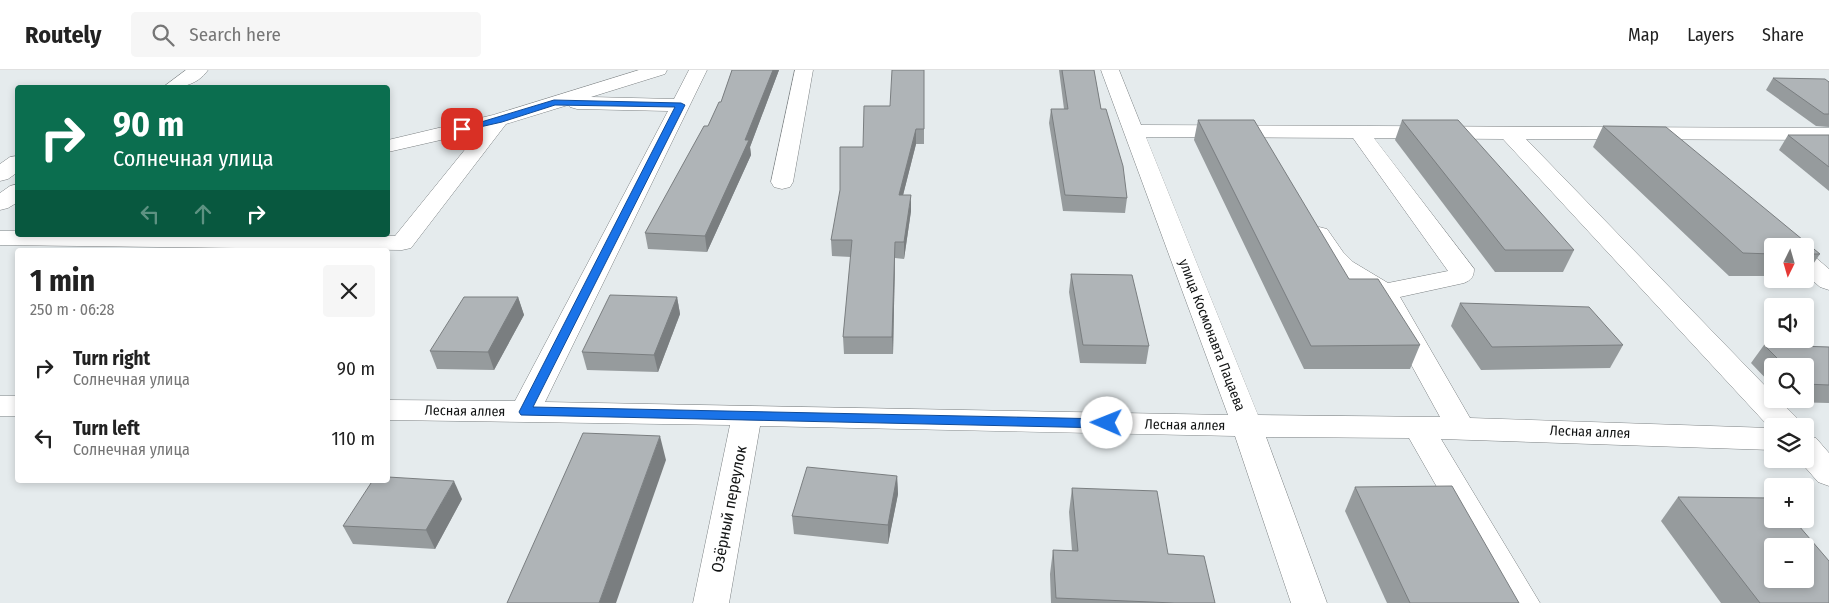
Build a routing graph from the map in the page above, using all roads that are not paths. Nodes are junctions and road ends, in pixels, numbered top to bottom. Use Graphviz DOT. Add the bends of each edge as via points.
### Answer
graph roads {
  1 [pos="199,70"];
  2 [pos="658,70"];
  3 [pos="698,70"];
  4 [pos="804,70"];
  5 [pos="1110,70"];
  6 [pos="176,85"];
  7 [pos="554,103"];
  8 [pos="681,105"];
  9 [pos="499,120"];
  10 [pos="1134,131"];
  11 [pos="1258,132"];
  12 [pos="1360,132"];
  13 [pos="1509,133"];
  14 [pos="1658,134"];
  15 [pos="1826,137"];
  16 [pos="390,146"];
  17 [pos="1680,153"];
  18 [pos="1273,157"];
  19 [pos="15,164"];
  20 [pos="0,174"];
  21 [pos="782,182"];
  22 [pos="15,193"];
  23 [pos="0,203"];
  24 [pos="1308,216"];
  25 [pos="15,233"];
  26 [pos="0,237"];
  27 [pos="1814,269"];
  28 [pos="1829,282"];
  29 [pos="1384,292"];
  30 [pos="0,406"];
  31 [pos="15,406"];
  32 [pos="390,410"];
  33 [pos="525,412"];
  34 [pos="747,415"];
  35 [pos="1778,418"];
  36 [pos="1247,426"];
  37 [pos="1420,428"];
  38 [pos="1461,428"];
  39 [pos="1764,439"];
  40 [pos="1814,440"];
  41 [pos="1829,441"];
  42 [pos="1814,456"];
  43 [pos="1829,474"];
  44 [pos="711,603"];
  45 [pos="1308,603"];
  46 [pos="1522,603"];
  1 -- 6 [label="street"];
  2 -- 7 [label="street"];
  3 -- 8 [label="street"];
  4 -- 21 [label="street"];
  5 -- 10 [label="street, улица Космонавта Пацаева"];
  7 -- 8 [label="street"];
  7 -- 9 [label="street"];
  8 -- 33 [label="street"];
  9 -- 16 [label="street"];
  9 -- 26 [label="street" via="402,244"];
  10 -- 11 [label="street"];
  10 -- 36 [label="street, улица Космонавта Пацаева"];
  11 -- 12 [label="street"];
  11 -- 18 [label="street"];
  12 -- 13 [label="street"];
  12 -- 29 [label="street" via="1462,275"];
  13 -- 14 [label="street"];
  13 -- 35 [label="street"];
  14 -- 15 [label="street"];
  14 -- 17 [label="street"];
  19 -- 20 [label="street"];
  22 -- 23 [label="street"];
  24 -- 29 [label="street" via="1333,257"];
  25 -- 26 [label="street"];
  27 -- 28 [label="street"];
  29 -- 38 [label="street"];
  30 -- 31 [label="street"];
  32 -- 33 [label="street, Лесная аллея"];
  33 -- 34 [label="street, Лесная аллея"];
  34 -- 36 [label="street, Лесная аллея"];
  34 -- 44 [label="street, Озёрный переулок"];
  36 -- 37 [label="street, Лесная аллея"];
  36 -- 45 [label="street, улица Космонавта Пацаева"];
  37 -- 38 [label="street, Лесная аллея"];
  37 -- 46 [label="street"];
  38 -- 39 [label="street, Лесная аллея"];
  40 -- 41 [label="street"];
  42 -- 43 [label="street"];
}
